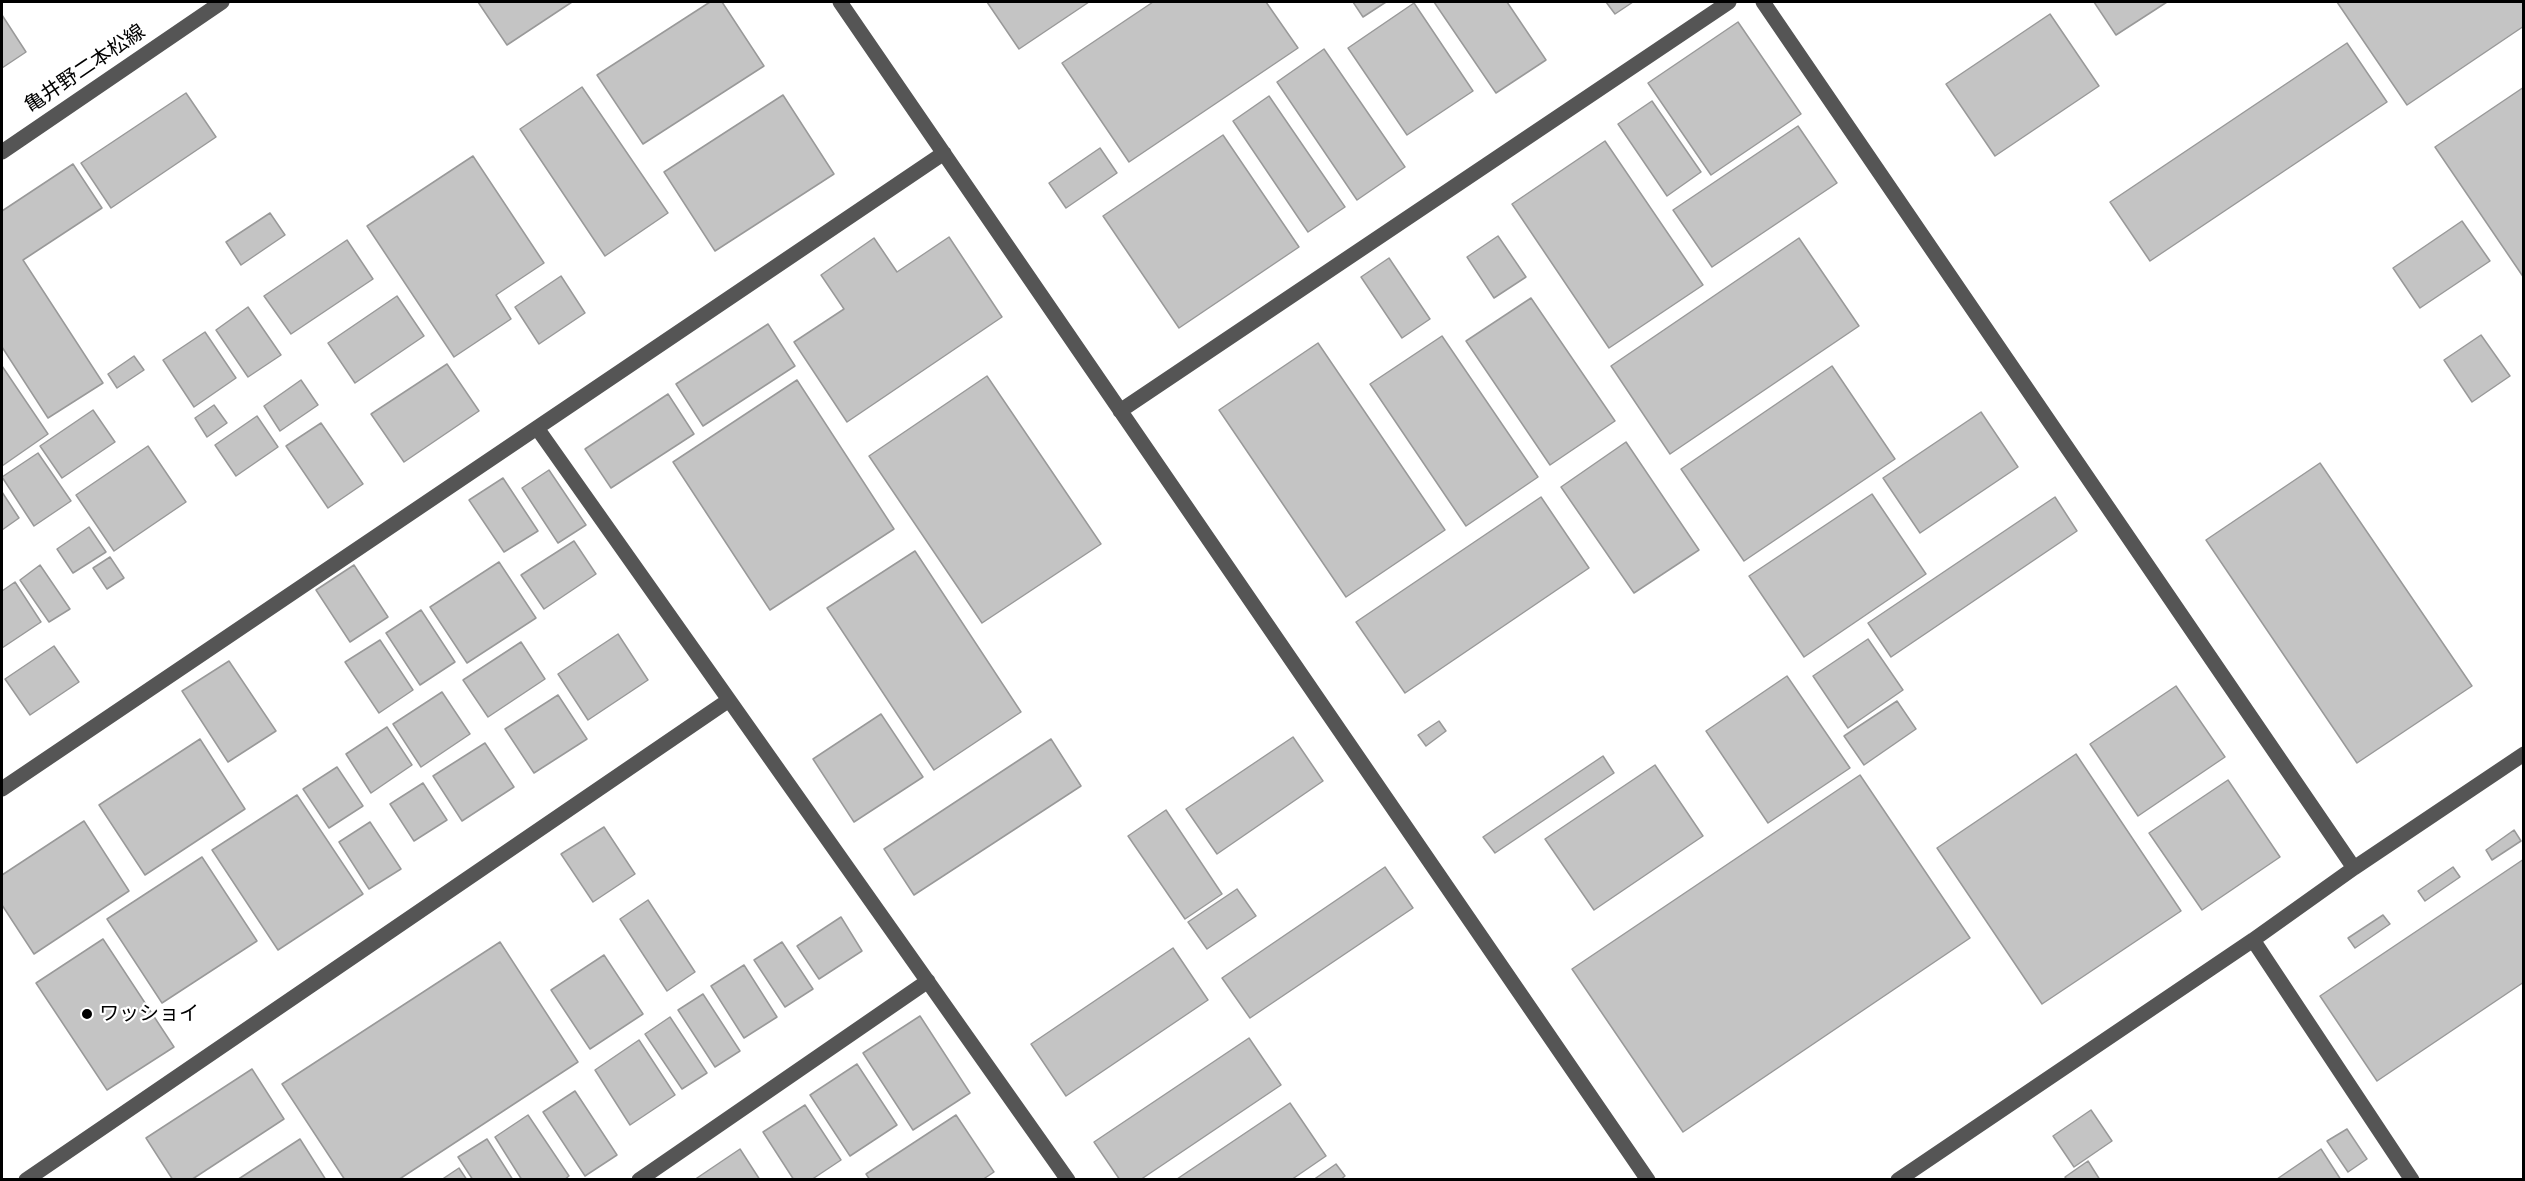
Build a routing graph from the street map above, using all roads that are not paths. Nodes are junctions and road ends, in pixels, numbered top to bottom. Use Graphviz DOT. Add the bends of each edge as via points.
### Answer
graph roads {
  1 [pos="222,2"];
  2 [pos="840,2"];
  3 [pos="1729,2"];
  4 [pos="1763,2"];
  5 [pos="2,152"];
  6 [pos="944,153"];
  7 [pos="1120,411"];
  8 [pos="537,428"];
  9 [pos="729,700"];
  10 [pos="2523,754"];
  11 [pos="2,789"];
  12 [pos="2354,868"];
  13 [pos="2253,940"];
  14 [pos="928,981"];
  15 [pos="26,1179"];
  16 [pos="639,1179"];
  17 [pos="1068,1179"];
  18 [pos="1648,1179"];
  19 [pos="1898,1179"];
  20 [pos="2412,1179"];
  1 -- 5 [label="street, 亀井野二本松線"];
  2 -- 6 [label="street"];
  3 -- 7 [label="street"];
  4 -- 12 [label="street"];
  6 -- 7 [label="street"];
  6 -- 8 [label="street"];
  7 -- 18 [label="street"];
  8 -- 9 [label="street"];
  8 -- 11 [label="street"];
  9 -- 14 [label="street"];
  9 -- 15 [label="street"];
  10 -- 12 [label="street"];
  12 -- 13 [label="street"];
  13 -- 19 [label="street"];
  13 -- 20 [label="street"];
  14 -- 16 [label="street"];
  14 -- 17 [label="street"];
}
